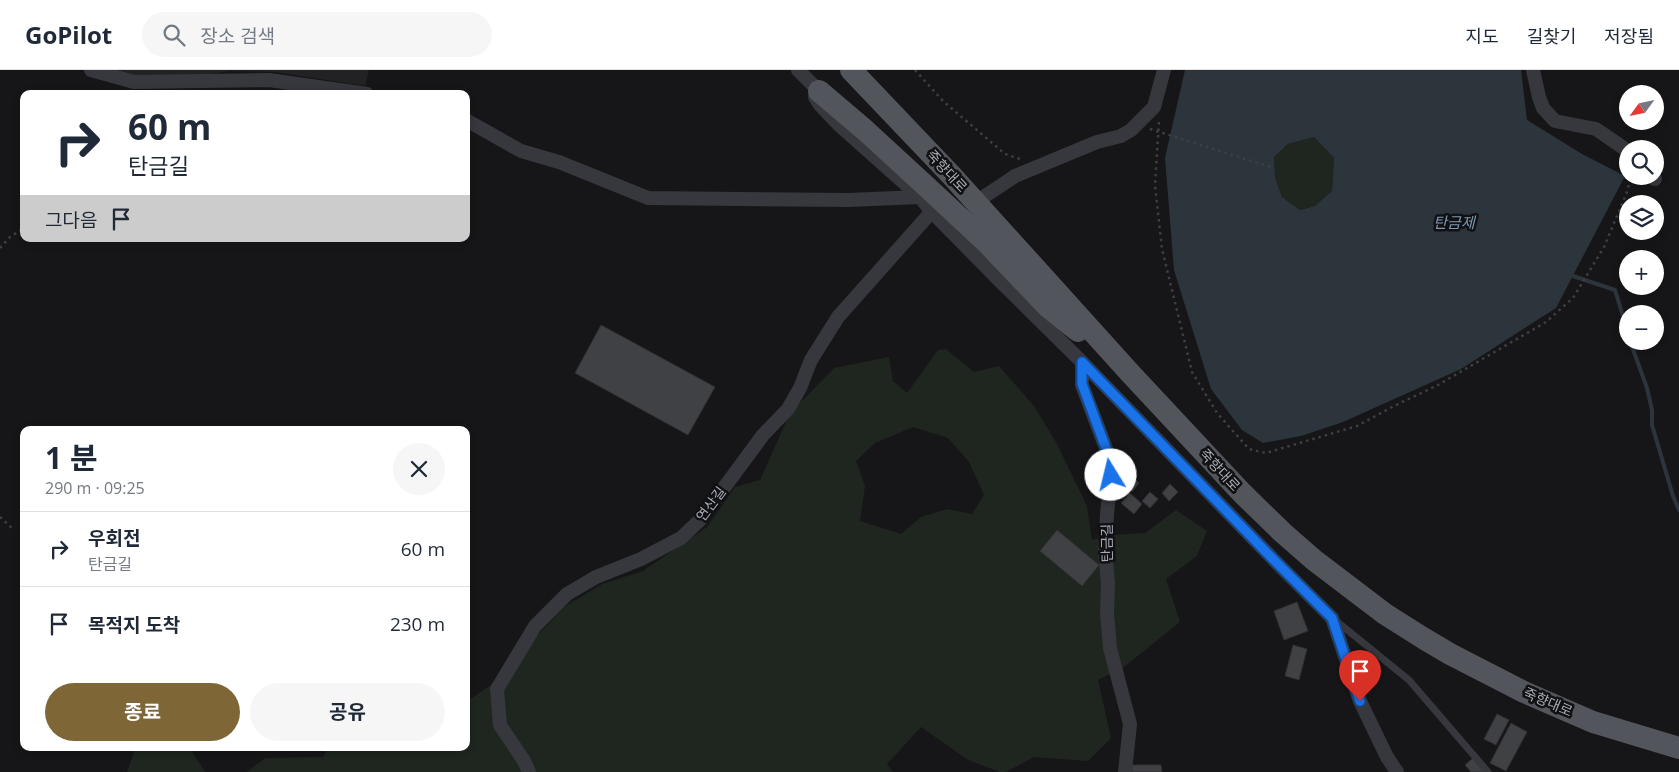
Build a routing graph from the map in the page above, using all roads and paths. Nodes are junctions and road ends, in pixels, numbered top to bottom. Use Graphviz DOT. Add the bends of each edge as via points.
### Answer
graph roads {
  1 [pos="92,70"];
  2 [pos="798,70"];
  3 [pos="851,70"];
  4 [pos="914,70"];
  5 [pos="1164,70"];
  6 [pos="1533,70"];
  7 [pos="339,90"];
  8 [pos="819,91"];
  9 [pos="470,122"];
  10 [pos="1159,122"];
  11 [pos="1157,130"];
  12 [pos="1619,146"];
  13 [pos="1040,166"];
  14 [pos="1274,168"];
  15 [pos="1629,185"];
  16 [pos="976,202"];
  17 [pos="931,203"];
  18 [pos="20,231"];
  19 [pos="0,248"];
  20 [pos="1082,362"];
  21 [pos="1130,373"];
  22 [pos="0,517"];
  23 [pos="14,529"];
  24 [pos="1332,618"];
  25 [pos="1679,748"];
  26 [pos="529,772"];
  27 [pos="1125,772"];
  28 [pos="1396,772"];
  29 [pos="1488,772"];
  1 -- 7 [label="street" via="134,82 268,80"];
  2 -- 8 [label="street"];
  3 -- 16 [label="main road, 죽향대로"];
  4 -- 13 [label="path" via="943,101 1005,154"];
  5 -- 13 [label="street" via="1154,107 1131,130"];
  6 -- 12 [label="street" via="1543,108 1555,121 1596,129"];
  8 -- 17 [label="main road" via="866,131"];
  9 -- 17 [label="street" via="521,151 559,162 648,198"];
  10 -- 11 [label="path"];
  11 -- 14 [label="path"];
  11 -- 15 [label="path" via="1155,185 1162,248 1192,372 1217,413 1249,449 1266,453 1357,426 1438,385 1546,322 1573,298 1604,248"];
  13 -- 16 [label="street" via="1015,176"];
  16 -- 21 [label="main road, 죽향대로"];
  17 -- 20 [label="street" via="1000,281"];
  17 -- 21 [label="main road" via="987,243 1048,307"];
  17 -- 26 [label="street, 연산길" via="838,317 811,360 788,409 763,435 701,519 681,538 641,559 596,576 567,594 535,626 497,689 500,725"];
  18 -- 19 [label="path"];
  20 -- 24 [label="street"];
  20 -- 27 [label="street, 탄금길" via="1082,384 1107,451 1111,475 1106,542 1107,614 1110,648 1130,724"];
  21 -- 25 [label="main road, 죽향대로" via="1282,532 1385,614 1450,654 1524,692 1593,722"];
  22 -- 23 [label="path"];
  24 -- 28 [label="street" via="1360,701"];
  24 -- 29 [label="lane" via="1410,680"];
}
